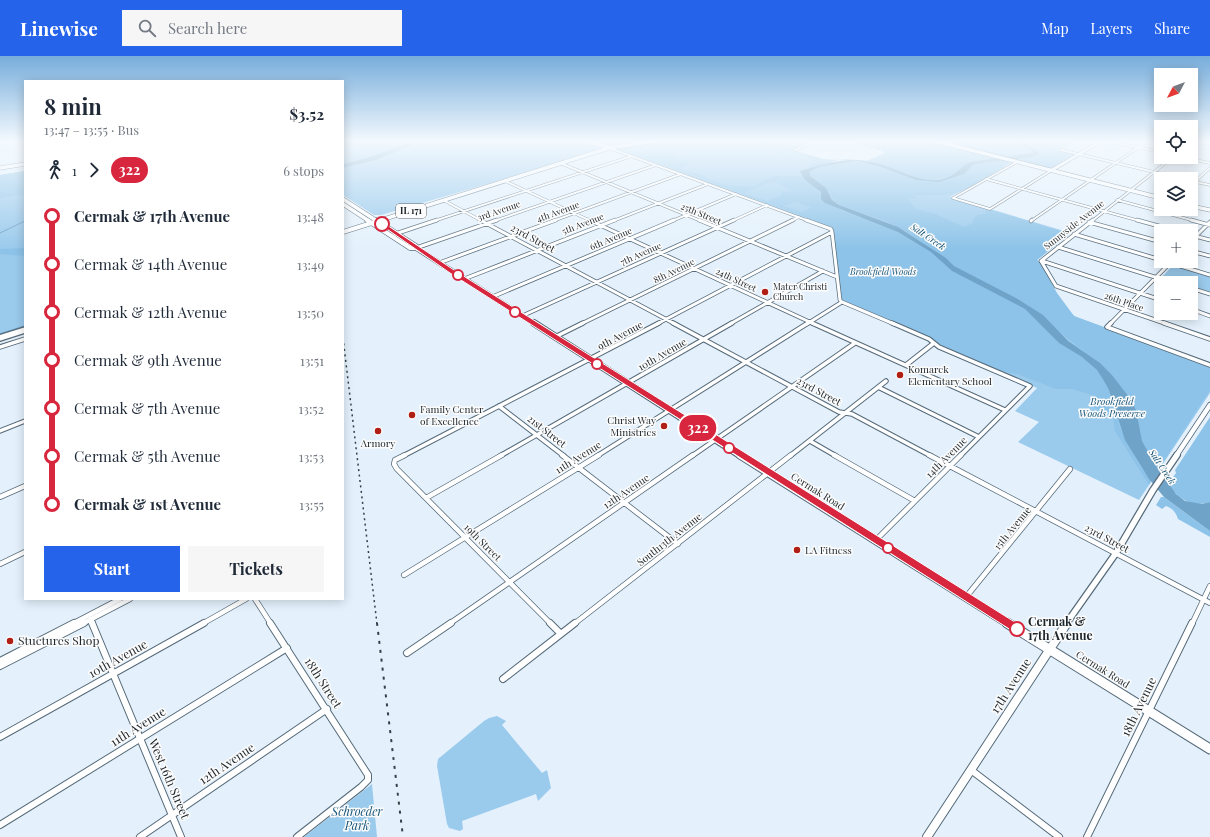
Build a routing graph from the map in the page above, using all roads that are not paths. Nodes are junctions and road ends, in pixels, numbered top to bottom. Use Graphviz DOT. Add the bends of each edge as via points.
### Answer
graph roads {
  1 [pos="519,176"];
  2 [pos="569,176"];
  3 [pos="593,176"];
  4 [pos="622,176"];
  5 [pos="675,176"];
  6 [pos="688,176"];
  7 [pos="990,176"];
  8 [pos="1042,176"];
  9 [pos="1076,176"];
  10 [pos="1095,176"];
  11 [pos="1148,176"];
  12 [pos="986,179"];
  13 [pos="1090,180"];
  14 [pos="505,181"];
  15 [pos="606,182"];
  16 [pos="1198,183"];
  17 [pos="708,184"];
  18 [pos="1210,185"];
  19 [pos="1023,189"];
  20 [pos="1130,190"];
  21 [pos="526,191"];
  22 [pos="631,193"];
  23 [pos="736,194"];
  24 [pos="1154,196"];
  25 [pos="344,200"];
  26 [pos="444,200"];
  27 [pos="1062,200"];
  28 [pos="1117,200"];
  29 [pos="549,202"];
  30 [pos="658,204"];
  31 [pos="344,205"];
  32 [pos="767,205"];
  33 [pos="1198,207"];
  34 [pos="1210,210"];
  35 [pos="464,211"];
  36 [pos="1103,211"];
  37 [pos="574,213"];
  38 [pos="686,215"];
  39 [pos="369,216"];
  40 [pos="386,217"];
  41 [pos="799,217"];
  42 [pos="373,221"];
  43 [pos="1031,221"];
  44 [pos="1089,222"];
  45 [pos="486,223"];
  46 [pos="1209,223"];
  47 [pos="1154,225"];
  48 [pos="601,226"];
  49 [pos="387,227"];
  50 [pos="380,228"];
  51 [pos="717,228"];
  52 [pos="353,229"];
  53 [pos="344,230"];
  54 [pos="344,230"];
  55 [pos="832,232"];
  56 [pos="396,233"];
  57 [pos="1074,234"];
  58 [pos="1198,234"];
  59 [pos="390,235"];
  60 [pos="511,237"];
  61 [pos="1198,237"];
  62 [pos="630,239"];
  63 [pos="1154,240"];
  64 [pos="1210,240"];
  65 [pos="750,241"];
  66 [pos="1058,247"];
  67 [pos="416,248"];
  68 [pos="537,251"];
  69 [pos="660,253"];
  70 [pos="1198,253"];
  71 [pos="786,256"];
  72 [pos="1210,256"];
  73 [pos="1154,258"];
  74 [pos="1041,261"];
  75 [pos="439,263"];
  76 [pos="566,266"];
  77 [pos="1165,268"];
  78 [pos="1190,268"];
  79 [pos="693,269"];
  80 [pos="823,271"];
  81 [pos="1210,274"];
  82 [pos="1154,276"];
  83 [pos="1157,276"];
  84 [pos="837,277"];
  85 [pos="1154,279"];
  86 [pos="464,280"];
  87 [pos="596,282"];
  88 [pos="730,286"];
  89 [pos="1198,290"];
  90 [pos="1141,293"];
  91 [pos="1210,294"];
  92 [pos="492,297"];
  93 [pos="1154,298"];
  94 [pos="629,300"];
  95 [pos="842,302"];
  96 [pos="768,303"];
  97 [pos="1124,310"];
  98 [pos="1198,312"];
  99 [pos="522,316"];
  100 [pos="1210,316"];
  101 [pos="666,320"];
  102 [pos="809,322"];
  103 [pos="24,330"];
  104 [pos="554,337"];
  105 [pos="0,338"];
  106 [pos="24,339"];
  107 [pos="1210,339"];
  108 [pos="704,340"];
  109 [pos="855,343"];
  110 [pos="934,343"];
  111 [pos="0,347"];
  112 [pos="590,360"];
  113 [pos="746,363"];
  114 [pos="906,365"];
  115 [pos="1210,365"];
  116 [pos="886,381"];
  117 [pos="628,384"];
  118 [pos="793,387"];
  119 [pos="878,387"];
  120 [pos="1210,405"];
  121 [pos="499,406"];
  122 [pos="1005,410"];
  123 [pos="670,411"];
  124 [pos="845,413"];
  125 [pos="24,421"];
  126 [pos="0,431"];
  127 [pos="537,435"];
  128 [pos="979,437"];
  129 [pos="717,440"];
  130 [pos="810,441"];
  131 [pos="394,462"];
  132 [pos="950,466"];
  133 [pos="578,468"];
  134 [pos="1070,469"];
  135 [pos="769,473"];
  136 [pos="24,486"];
  137 [pos="0,497"];
  138 [pos="426,498"];
  139 [pos="915,501"];
  140 [pos="625,503"];
  141 [pos="1036,512"];
  142 [pos="466,537"];
  143 [pos="875,541"];
  144 [pos="678,544"];
  145 [pos="24,552"];
  146 [pos="1116,553"];
  147 [pos="0,564"];
  148 [pos="404,575"];
  149 [pos="510,583"];
  150 [pos="1210,586"];
  151 [pos="966,598"];
  152 [pos="1204,599"];
  153 [pos="118,600"];
  154 [pos="128,600"];
  155 [pos="244,600"];
  156 [pos="256,600"];
  157 [pos="1210,603"];
  158 [pos="91,619"];
  159 [pos="561,634"];
  160 [pos="287,648"];
  161 [pos="1050,649"];
  162 [pos="407,653"];
  163 [pos="0,661"];
  164 [pos="0,666"];
  165 [pos="113,674"];
  166 [pos="503,679"];
  167 [pos="327,709"];
  168 [pos="1149,711"];
  169 [pos="0,737"];
  170 [pos="140,739"];
  171 [pos="1210,749"];
  172 [pos="971,770"];
  173 [pos="172,815"];
  174 [pos="0,825"];
  175 [pos="140,837"];
  176 [pos="181,837"];
  177 [pos="297,837"];
  178 [pos="927,837"];
  179 [pos="1059,837"];
  180 [pos="1088,837"];
  1 -- 14 [label="main road, IL 171"];
  2 -- 21 [label="street"];
  3 -- 15 [label="street, 25th Street"];
  4 -- 15 [label="street, 3rd Avenue"];
  5 -- 22 [label="street, 4th Avenue"];
  6 -- 17 [label="street"];
  7 -- 12 [label="street"];
  8 -- 19 [label="street"];
  9 -- 13 [label="main road"];
  10 -- 13 [label="street"];
  11 -- 20 [label="street, Sunnyside Avenue"];
  12 -- 19 [label="street"];
  12 -- 19 [label="street" via="952,198 990,209"];
  13 -- 20 [label="main road"];
  13 -- 27 [label="street"];
  14 -- 21 [label="street, 24th Street"];
  14 -- 26 [label="main road, IL 171"];
  15 -- 22 [label="street, 25th Street"];
  15 -- 29 [label="street, 3rd Avenue"];
  16 -- 18 [label="street"];
  17 -- 23 [label="street"];
  17 -- 30 [label="street, 5th Avenue"];
  19 -- 27 [label="street"];
  20 -- 24 [label="main road"];
  20 -- 28 [label="street, Sunnyside Avenue"];
  21 -- 29 [label="street, 24th Street"];
  21 -- 35 [label="street"];
  22 -- 30 [label="street, 25th Street"];
  22 -- 37 [label="street, 4th Avenue"];
  23 -- 32 [label="street"];
  23 -- 38 [label="street, 6th Avenue"];
  25 -- 39 [label="main road, Cermak Road"];
  26 -- 35 [label="street, 23rd Street"];
  26 -- 40 [label="main road, IL 171"];
  27 -- 36 [label="street"];
  27 -- 43 [label="street"];
  28 -- 36 [label="street, Sunnyside Avenue"];
  28 -- 46 [label="street"];
  29 -- 37 [label="street, 24th Street"];
  29 -- 45 [label="street, 3rd Avenue"];
  30 -- 38 [label="street, 25th Street"];
  30 -- 48 [label="street, 5th Avenue"];
  31 -- 42 [label="main road, Cermak Road"];
  32 -- 41 [label="street"];
  32 -- 51 [label="street, 7th Avenue"];
  33 -- 34 [label="main road"];
  35 -- 45 [label="street, 23rd Street"];
  35 -- 56 [label="street"];
  36 -- 44 [label="street, Sunnyside Avenue"];
  36 -- 47 [label="street"];
  37 -- 48 [label="street, 24th Street"];
  37 -- 60 [label="street, 4th Avenue"];
  38 -- 51 [label="street, 25th Street"];
  38 -- 62 [label="street, 6th Avenue"];
  39 -- 40 [label="main road"];
  39 -- 42 [label="main road, Cermak Road"];
  40 -- 42 [label="main road, IL 171"];
  40 -- 49 [label="main road" via="384,221"];
  41 -- 55 [label="street" via="831,229"];
  41 -- 65 [label="street, 8th Avenue"];
  42 -- 49 [label="main road, Cermak Road"];
  42 -- 50 [label="main road, Cermak Road"];
  42 -- 52 [label="main road, IL 171"];
  42 -- 53 [label="main road, IL 171"];
  44 -- 57 [label="street, Sunnyside Avenue"];
  44 -- 63 [label="street"];
  45 -- 60 [label="street, 23rd Street"];
  45 -- 67 [label="street, 3rd Avenue"];
  46 -- 58 [label="street"];
  48 -- 62 [label="street, 24th Street"];
  48 -- 68 [label="street, 5th Avenue"];
  49 -- 56 [label="main road, Cermak Road"];
  50 -- 52 [label="main road" via="368,226"];
  50 -- 59 [label="main road, Cermak Road"];
  51 -- 65 [label="street, 25th Street"];
  51 -- 69 [label="street, 7th Avenue"];
  52 -- 54 [label="main road, IL 171"];
  55 -- 71 [label="street, 9th Avenue"];
  55 -- 84 [label="street"];
  56 -- 59 [label="street"];
  56 -- 67 [label="main road, Cermak Road"];
  57 -- 66 [label="street, Sunnyside Avenue"];
  57 -- 73 [label="street"];
  59 -- 67 [label="main road, Cermak Road" via="410,248"];
  60 -- 68 [label="street, 23rd Street"];
  60 -- 75 [label="street, 4th Avenue"];
  61 -- 64 [label="street"];
  62 -- 69 [label="street, 24th Street"];
  62 -- 76 [label="street, 6th Avenue"];
  65 -- 71 [label="street, 25th Street"];
  65 -- 79 [label="street, 8th Avenue"];
  66 -- 74 [label="street, Sunnyside Avenue"];
  66 -- 82 [label="street"];
  67 -- 75 [label="main road, Cermak Road"];
  68 -- 76 [label="street, 23rd Street"];
  68 -- 86 [label="street, 5th Avenue"];
  69 -- 79 [label="street, 24th Street"];
  69 -- 87 [label="street, 7th Avenue"];
  70 -- 72 [label="street"];
  71 -- 80 [label="street, 25th Street"];
  71 -- 88 [label="street, 9th Avenue"];
  74 -- 90 [label="street"];
  74 -- 97 [label="street, 26th Place" via="1056,286"];
  75 -- 86 [label="main road, Cermak Road"];
  76 -- 87 [label="street, 23rd Street"];
  76 -- 92 [label="street, 6th Avenue"];
  77 -- 83 [label="street"];
  78 -- 81 [label="street"];
  79 -- 88 [label="street, 24th Street"];
  79 -- 94 [label="street, 8th Avenue"];
  80 -- 84 [label="street, 25th Street"];
  80 -- 96 [label="street, 10th Avenue"];
  84 -- 95 [label="street"];
  85 -- 90 [label="street"];
  86 -- 92 [label="main road, Cermak Road"];
  87 -- 94 [label="street, 23rd Street"];
  87 -- 99 [label="street, 7th Avenue"];
  88 -- 96 [label="street, 24th Street"];
  88 -- 101 [label="street, 9th Avenue"];
  89 -- 91 [label="street"];
  90 -- 93 [label="street"];
  90 -- 97 [label="street"];
  92 -- 99 [label="main road, Cermak Road"];
  94 -- 101 [label="street, 23rd Street"];
  94 -- 104 [label="street, 8th Avenue"];
  95 -- 102 [label="street, 11th Avenue"];
  95 -- 110 [label="street"];
  96 -- 102 [label="street, 24th Street"];
  96 -- 108 [label="street, 10th Avenue"];
  97 -- 107 [label="street, 26th Place"];
  97 -- 115 [label="street" via="1107,327"];
  98 -- 100 [label="street"];
  99 -- 104 [label="main road, Cermak Road"];
  101 -- 108 [label="street, 23rd Street"];
  101 -- 112 [label="street, 9th Avenue"];
  102 -- 109 [label="street, 24th Street"];
  102 -- 113 [label="street, 11th Avenue"];
  103 -- 105 [label="main road"];
  104 -- 112 [label="main road, Cermak Road"];
  106 -- 111 [label="street"];
  108 -- 113 [label="street, 23rd Street"];
  108 -- 117 [label="street, 10th Avenue"];
  109 -- 114 [label="street, 24th Street"];
  109 -- 118 [label="street, 12th Avenue"];
  110 -- 114 [label="street"];
  110 -- 122 [label="street, 14th Avenue" via="1030,386"];
  112 -- 117 [label="main road, Cermak Road"];
  112 -- 121 [label="street, 9th Avenue"];
  113 -- 118 [label="street, 23rd Street"];
  113 -- 123 [label="street, 11th Avenue"];
  114 -- 122 [label="street, 24th Street"];
  116 -- 119 [label="street, South13th Avenue"];
  117 -- 123 [label="main road, Cermak Road"];
  117 -- 127 [label="street, 10th Avenue"];
  118 -- 124 [label="street, 23rd Street"];
  118 -- 129 [label="street, 12th Avenue"];
  119 -- 124 [label="street, South13th Avenue"];
  119 -- 128 [label="street"];
  120 -- 146 [label="street, 17th Avenue"];
  121 -- 127 [label="street, 21st Street"];
  121 -- 131 [label="street, 9th Avenue"];
  122 -- 128 [label="street, 14th Avenue"];
  123 -- 129 [label="main road, Cermak Road"];
  123 -- 133 [label="street, 11th Avenue"];
  124 -- 130 [label="street, South13th Avenue"];
  124 -- 132 [label="street, 23rd Street" via="852,414"];
  125 -- 126 [label="street"];
  127 -- 133 [label="street, 21st Street"];
  127 -- 138 [label="street, 10th Avenue"];
  128 -- 132 [label="street, 14th Avenue"];
  129 -- 135 [label="main road, Cermak Road"];
  129 -- 140 [label="street, 12th Avenue"];
  130 -- 135 [label="street, South13th Avenue"];
  130 -- 139 [label="street"];
  131 -- 138 [label="street, 19th Street" via="397,469"];
  132 -- 139 [label="street, 14th Avenue"];
  132 -- 141 [label="street, 23rd Street"];
  133 -- 140 [label="street, 21st Street"];
  133 -- 142 [label="street, 11th Avenue"];
  134 -- 141 [label="street, 15th Avenue"];
  135 -- 143 [label="main road, Cermak Road"];
  135 -- 144 [label="street, South13th Avenue"];
  136 -- 137 [label="street"];
  138 -- 142 [label="street, 19th Street"];
  139 -- 143 [label="street, 14th Avenue"];
  140 -- 144 [label="street, 21st Street"];
  140 -- 149 [label="street, 12th Avenue"];
  141 -- 146 [label="street, 23rd Street"];
  141 -- 151 [label="street, 15th Avenue"];
  142 -- 148 [label="street, 11th Avenue"];
  142 -- 149 [label="street, 19th Street"];
  143 -- 151 [label="main road, Cermak Road"];
  144 -- 159 [label="street, South13th Avenue"];
  145 -- 147 [label="street"];
  146 -- 152 [label="street, 23rd Street"];
  146 -- 161 [label="street, 17th Avenue"];
  149 -- 159 [label="street, 19th Street"];
  149 -- 162 [label="street, 12th Avenue"];
  150 -- 152 [label="street, 18th Avenue"];
  151 -- 161 [label="main road, Cermak Road"];
  152 -- 157 [label="street, 23rd Street"];
  152 -- 168 [label="street, 18th Avenue"];
  153 -- 163 [label="street"];
  154 -- 158 [label="street"];
  155 -- 165 [label="street, 10th Avenue"];
  156 -- 160 [label="street, 18th Street"];
  158 -- 164 [label="street"];
  158 -- 165 [label="street, West 16th Street"];
  159 -- 166 [label="street, South13th Avenue"];
  160 -- 167 [label="street, 18th Street"];
  160 -- 170 [label="street, 11th Avenue"];
  161 -- 168 [label="main road, Cermak Road"];
  161 -- 172 [label="street, 17th Avenue"];
  165 -- 169 [label="street, 10th Avenue"];
  165 -- 170 [label="street, West 16th Street"];
  167 -- 173 [label="street, 12th Avenue"];
  167 -- 177 [label="street, 18th Street" via="367,772 368,780"];
  168 -- 171 [label="main road, Cermak Road"];
  168 -- 180 [label="street, 18th Avenue"];
  170 -- 173 [label="street, West 16th Street"];
  170 -- 174 [label="street, 11th Avenue"];
  172 -- 178 [label="street, 17th Avenue"];
  172 -- 179 [label="street"];
  173 -- 175 [label="street, 12th Avenue"];
  173 -- 176 [label="street, West 16th Street"];
}
